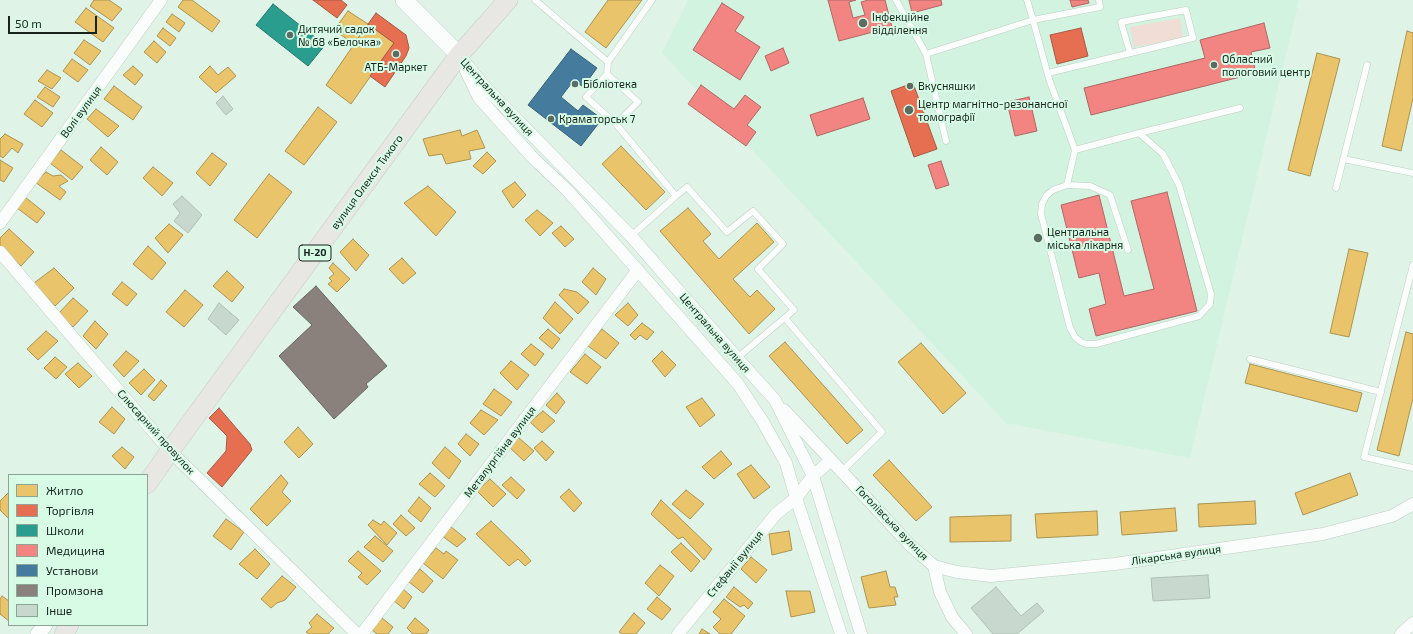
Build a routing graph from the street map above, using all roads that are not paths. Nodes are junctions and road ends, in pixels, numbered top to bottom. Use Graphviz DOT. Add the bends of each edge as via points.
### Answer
graph roads {
  1 [pos="161,0"];
  2 [pos="404,0"];
  3 [pos="508,0"];
  4 [pos="535,0"];
  5 [pos="652,0"];
  6 [pos="896,0"];
  7 [pos="1027,0"];
  8 [pos="1099,0"];
  9 [pos="1033,20"];
  10 [pos="1130,53"];
  11 [pos="926,54"];
  12 [pos="459,55"];
  13 [pos="608,62"];
  14 [pos="1367,65"];
  15 [pos="1048,73"];
  16 [pos="607,74"];
  17 [pos="1240,108"];
  18 [pos="616,124"];
  19 [pos="1139,133"];
  20 [pos="946,141"];
  21 [pos="1075,150"];
  22 [pos="1343,159"];
  23 [pos="1413,173"];
  24 [pos="1067,185"];
  25 [pos="1336,188"];
  26 [pos="676,196"];
  27 [pos="0,223"];
  28 [pos="631,236"];
  29 [pos="1128,250"];
  30 [pos="0,252"];
  31 [pos="1413,265"];
  32 [pos="638,270"];
  33 [pos="785,318"];
  34 [pos="737,358"];
  35 [pos="1250,359"];
  36 [pos="1381,392"];
  37 [pos="775,400"];
  38 [pos="170,451"];
  39 [pos="831,460"];
  40 [pos="1413,468"];
  41 [pos="842,471"];
  42 [pos="813,476"];
  43 [pos="148,483"];
  44 [pos="796,498"];
  45 [pos="1413,504"];
  46 [pos="934,566"];
  47 [pos="1413,623"];
  48 [pos="44,626"];
  49 [pos="38,634"];
  50 [pos="357,634"];
  51 [pos="362,634"];
  52 [pos="678,634"];
  53 [pos="841,634"];
  54 [pos="861,634"];
  55 [pos="966,634"];
  56 [pos="1401,634"];
  1 -- 27 [label="street, Волі вулиця"];
  2 -- 12 [label="main road"];
  3 -- 12 [label="main road, вулиця Олекси Тихого / Н-20"];
  4 -- 13 [label="lane"];
  5 -- 13 [label="lane"];
  6 -- 11 [label="lane"];
  7 -- 9 [label="lane"];
  8 -- 9 [label="lane" via="1100,7"];
  9 -- 11 [label="lane"];
  9 -- 15 [label="lane"];
  10 -- 10 [label="lane" via="1193,38 1186,10 1121,22"];
  10 -- 15 [label="lane"];
  11 -- 20 [label="lane"];
  12 -- 28 [label="street, Центральна вулиця" via="491,93"];
  12 -- 32 [label="street, Центральна вулиця" via="479,98 534,159 567,190"];
  12 -- 38 [label="main road, вулиця Олекси Тихого / Н-20"];
  13 -- 16 [label="lane"];
  14 -- 22 [label="lane"];
  15 -- 21 [label="lane"];
  16 -- 18 [label="lane" via="586,97"];
  16 -- 18 [label="lane" via="638,102"];
  17 -- 19 [label="lane"];
  18 -- 26 [label="lane"];
  19 -- 21 [label="lane"];
  19 -- 24 [label="lane" via="1164,154 1179,185 1211,294 1210,304 1199,316 1096,344 1086,344 1075,337 1070,328 1041,214 1046,196 1053,190"];
  21 -- 24 [label="lane"];
  22 -- 23 [label="lane"];
  22 -- 25 [label="lane"];
  24 -- 29 [label="lane" via="1090,186 1110,195"];
  26 -- 28 [label="lane"];
  26 -- 33 [label="lane" via="687,187 727,232 753,211 783,244 758,269 794,310"];
  28 -- 34 [label="street, Центральна вулиця"];
  30 -- 38 [label="street, Слюсарний провулок"];
  31 -- 36 [label="lane"];
  32 -- 44 [label="street, Центральна вулиця" via="738,384 786,463"];
  32 -- 51 [label="street, Металургійна вулиця"];
  33 -- 34 [label="lane"];
  33 -- 41 [label="lane" via="882,432"];
  34 -- 37 [label="street, Центральна вулиця"];
  35 -- 36 [label="lane"];
  36 -- 40 [label="lane" via="1364,457"];
  37 -- 39 [label="street, Гоголівська вулиця"];
  37 -- 42 [label="street, Центральна вулиця"];
  38 -- 43 [label="main road, вулиця Олекси Тихого / Н-20"];
  38 -- 50 [label="street, Слюсарний провулок"];
  39 -- 41 [label="street, Гоголівська вулиця"];
  39 -- 42 [label="street"];
  41 -- 46 [label="street, Гоголівська вулиця" via="911,546"];
  42 -- 44 [label="street, Стефанії вулиця"];
  42 -- 54 [label="street, Центральна вулиця"];
  44 -- 52 [label="street, Стефанії вулиця" via="776,514"];
  44 -- 53 [label="street, Центральна вулиця"];
  45 -- 46 [label="street, Лікарська вулиця" via="1392,516 1323,534 1114,564 991,576"];
  46 -- 55 [label="street, Гоголівська вулиця" via="940,592 952,617"];
  47 -- 56 [label="street"];
  48 -- 49 [label="street"];
}
